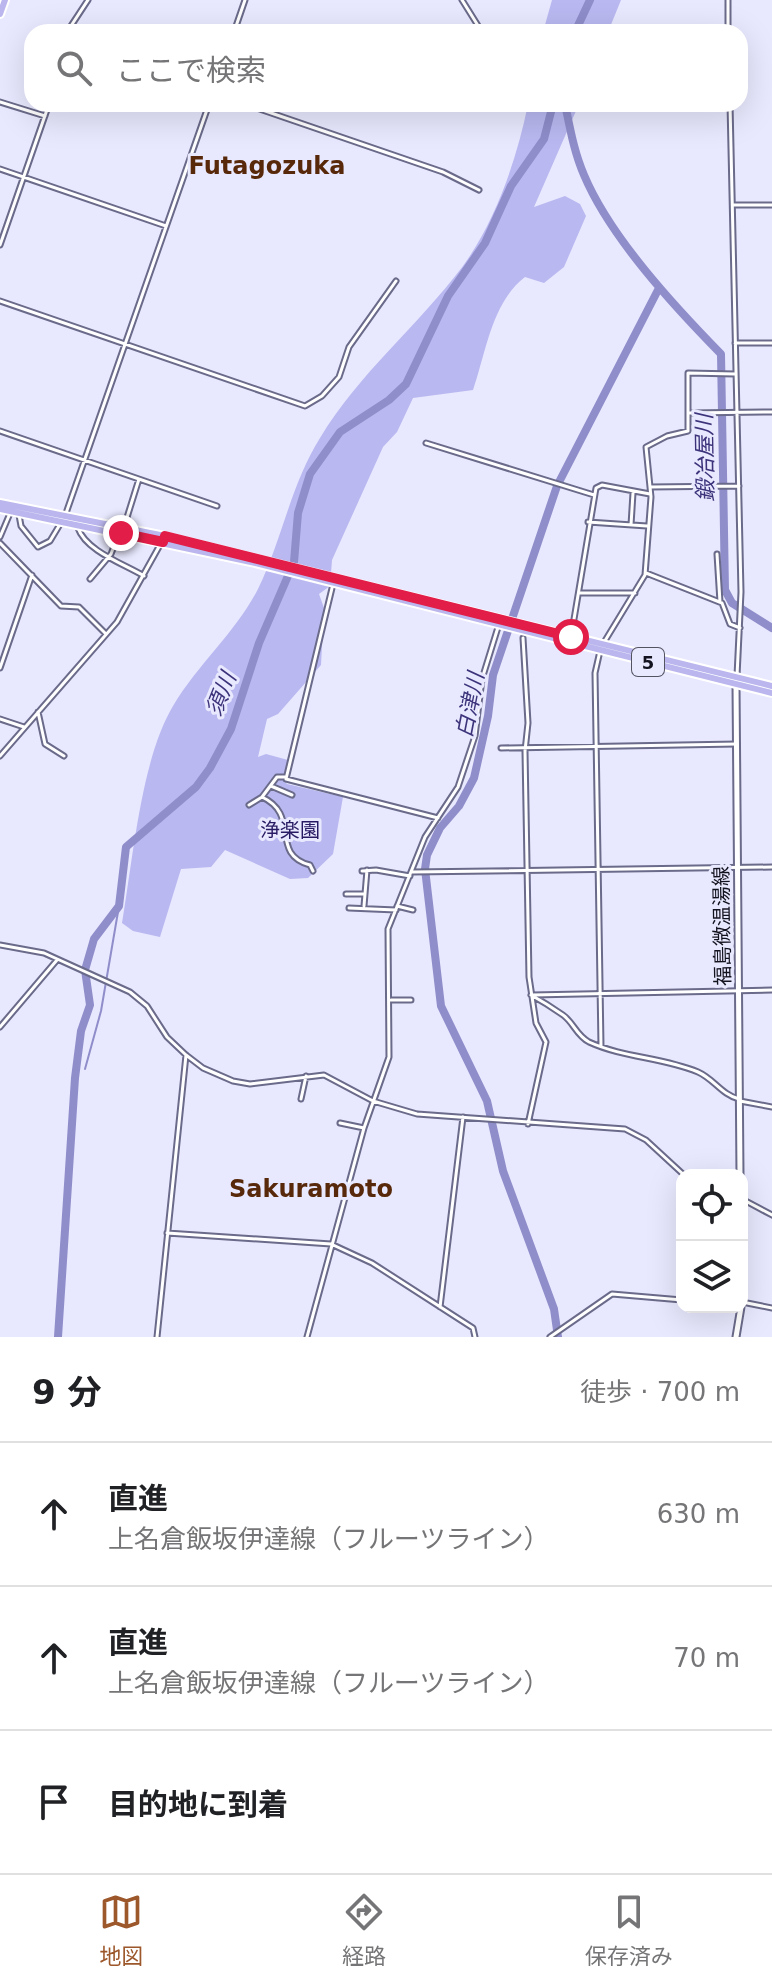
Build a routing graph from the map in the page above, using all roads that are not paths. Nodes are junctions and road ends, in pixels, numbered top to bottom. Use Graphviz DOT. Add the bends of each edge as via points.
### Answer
graph roads {
  1 [pos="5,0"];
  2 [pos="88,0"];
  3 [pos="245,0"];
  4 [pos="462,0"];
  5 [pos="728,0"];
  6 [pos="0,14"];
  7 [pos="72,24"];
  8 [pos="237,24"];
  9 [pos="477,24"];
  10 [pos="728,24"];
  11 [pos="0,102"];
  12 [pos="24,109"];
  13 [pos="32,112"];
  14 [pos="46,112"];
  15 [pos="206,112"];
  16 [pos="268,112"];
  17 [pos="730,112"];
  18 [pos="45,116"];
  19 [pos="0,169"];
  20 [pos="23,177"];
  21 [pos="479,190"];
  22 [pos="733,205"];
  23 [pos="772,205"];
  24 [pos="166,226"];
  25 [pos="0,245"];
  26 [pos="396,281"];
  27 [pos="0,301"];
  28 [pos="735,343"];
  29 [pos="772,343"];
  30 [pos="125,344"];
  31 [pos="735,374"];
  32 [pos="772,412"];
  33 [pos="689,413"];
  34 [pos="737,413"];
  35 [pos="0,431"];
  36 [pos="426,443"];
  37 [pos="85,460"];
  38 [pos="139,479"];
  39 [pos="739,486"];
  40 [pos="650,487"];
  41 [pos="633,492"];
  42 [pos="650,494"];
  43 [pos="594,495"];
  44 [pos="0,506"];
  45 [pos="217,506"];
  46 [pos="11,511"];
  47 [pos="20,512"];
  48 [pos="63,518"];
  49 [pos="588,522"];
  50 [pos="78,524"];
  51 [pos="631,525"];
  52 [pos="647,526"];
  53 [pos="121,530"];
  54 [pos="0,537"];
  55 [pos="164,539"];
  56 [pos="0,543"];
  57 [pos="717,554"];
  58 [pos="108,555"];
  59 [pos="645,573"];
  60 [pos="306,574"];
  61 [pos="32,575"];
  62 [pos="144,576"];
  63 [pos="90,579"];
  64 [pos="333,584"];
  65 [pos="579,593"];
  66 [pos="635,593"];
  67 [pos="720,602"];
  68 [pos="501,623"];
  69 [pos="740,628"];
  70 [pos="524,632"];
  71 [pos="106,634"];
  72 [pos="571,637"];
  73 [pos="602,648"];
  74 [pos="0,668"];
  75 [pos="736,680"];
  76 [pos="772,686"];
  77 [pos="772,693"];
  78 [pos="38,712"];
  79 [pos="0,719"];
  80 [pos="24,727"];
  81 [pos="737,744"];
  82 [pos="597,746"];
  83 [pos="527,747"];
  84 [pos="501,748"];
  85 [pos="0,756"];
  86 [pos="64,756"];
  87 [pos="286,777"];
  88 [pos="271,786"];
  89 [pos="292,795"];
  90 [pos="262,797"];
  91 [pos="249,805"];
  92 [pos="438,818"];
  93 [pos="772,867"];
  94 [pos="738,869"];
  95 [pos="600,870"];
  96 [pos="313,871"];
  97 [pos="528,871"];
  98 [pos="411,874"];
  99 [pos="346,894"];
  100 [pos="364,894"];
  101 [pos="349,908"];
  102 [pos="364,908"];
  103 [pos="396,908"];
  104 [pos="413,910"];
  105 [pos="0,945"];
  106 [pos="57,959"];
  107 [pos="739,990"];
  108 [pos="772,990"];
  109 [pos="601,992"];
  110 [pos="531,995"];
  111 [pos="389,1000"];
  112 [pos="411,1000"];
  113 [pos="0,1027"];
  114 [pos="601,1046"];
  115 [pos="186,1055"];
  116 [pos="306,1076"];
  117 [pos="301,1099"];
  118 [pos="739,1100"];
  119 [pos="373,1101"];
  120 [pos="772,1107"];
  121 [pos="463,1117"];
  122 [pos="340,1123"];
  123 [pos="528,1125"];
  124 [pos="364,1128"];
  125 [pos="677,1169"];
  126 [pos="740,1169"];
  127 [pos="748,1202"];
  128 [pos="772,1215"];
  129 [pos="167,1233"];
  130 [pos="333,1245"];
  131 [pos="676,1299"];
  132 [pos="748,1302"];
  133 [pos="440,1307"];
  134 [pos="772,1308"];
  135 [pos="740,1313"];
  136 [pos="157,1337"];
  137 [pos="307,1337"];
  138 [pos="475,1337"];
  139 [pos="550,1337"];
  140 [pos="736,1337"];
  1 -- 6 [label="main road"];
  2 -- 7 [label="street"];
  3 -- 8 [label="street"];
  4 -- 9 [label="street"];
  5 -- 10 [label="street"];
  11 -- 12 [label="street"];
  13 -- 18 [label="street"];
  14 -- 18 [label="street"];
  15 -- 24 [label="street"];
  16 -- 21 [label="street" via="443,172"];
  17 -- 22 [label="street"];
  18 -- 20 [label="street"];
  19 -- 20 [label="street"];
  20 -- 24 [label="street"];
  20 -- 25 [label="street"];
  22 -- 23 [label="street"];
  22 -- 28 [label="street"];
  24 -- 30 [label="street"];
  26 -- 30 [label="street" via="349,347 339,377 305,406"];
  27 -- 30 [label="street"];
  28 -- 29 [label="street"];
  28 -- 31 [label="street"];
  30 -- 37 [label="street"];
  31 -- 33 [label="street" via="688,373"];
  31 -- 34 [label="street"];
  32 -- 34 [label="street"];
  33 -- 34 [label="street"];
  33 -- 40 [label="street" via="688,431 646,447"];
  34 -- 39 [label="street"];
  35 -- 37 [label="street"];
  36 -- 43 [label="street"];
  37 -- 38 [label="street"];
  37 -- 48 [label="street"];
  38 -- 45 [label="street"];
  38 -- 53 [label="street"];
  39 -- 40 [label="street"];
  39 -- 69 [label="street"];
  40 -- 42 [label="street"];
  41 -- 42 [label="street"];
  41 -- 43 [label="street" via="600,485"];
  41 -- 51 [label="street"];
  42 -- 52 [label="street"];
  43 -- 49 [label="street"];
  44 -- 46 [label="main road, 5"];
  44 -- 48 [label="main road, 5"];
  46 -- 47 [label="main road, 5"];
  46 -- 54 [label="street"];
  47 -- 48 [label="main road, 5"];
  47 -- 48 [label="street" via="21,526 36,547 50,541"];
  48 -- 50 [label="main road, 5"];
  48 -- 53 [label="main road, 5"];
  49 -- 51 [label="street"];
  49 -- 65 [label="street"];
  50 -- 53 [label="main road, 5"];
  50 -- 58 [label="street" via="85,540"];
  51 -- 52 [label="street"];
  52 -- 59 [label="street"];
  53 -- 55 [label="main road, 5"];
  53 -- 58 [label="street"];
  55 -- 60 [label="main road, 5"];
  55 -- 62 [label="street"];
  56 -- 61 [label="street"];
  57 -- 67 [label="street"];
  58 -- 62 [label="street"];
  58 -- 63 [label="street"];
  59 -- 66 [label="street"];
  59 -- 67 [label="street"];
  60 -- 64 [label="main road, 5"];
  60 -- 68 [label="main road, 5"];
  61 -- 71 [label="street" via="60,606 79,607"];
  61 -- 74 [label="street"];
  62 -- 71 [label="street"];
  64 -- 68 [label="main road, 5"];
  64 -- 87 [label="street"];
  65 -- 66 [label="street"];
  65 -- 72 [label="street"];
  66 -- 73 [label="street"];
  67 -- 69 [label="street" via="730,624"];
  68 -- 70 [label="main road, 5"];
  68 -- 92 [label="street" via="482,679 473,742 455,793"];
  69 -- 75 [label="street"];
  70 -- 72 [label="main road, 5"];
  70 -- 73 [label="main road, 5"];
  70 -- 83 [label="street"];
  71 -- 78 [label="street"];
  72 -- 73 [label="main road, 5"];
  73 -- 75 [label="main road, 5"];
  73 -- 82 [label="street" via="595,673"];
  75 -- 76 [label="main road, 5"];
  75 -- 77 [label="main road, 5"];
  75 -- 81 [label="main road, 福島微温湯線"];
  78 -- 80 [label="street"];
  78 -- 86 [label="street" via="45,744"];
  79 -- 80 [label="street"];
  80 -- 85 [label="street"];
  81 -- 82 [label="street"];
  81 -- 94 [label="main road, 福島微温湯線"];
  82 -- 83 [label="street"];
  82 -- 95 [label="street"];
  83 -- 84 [label="street"];
  83 -- 97 [label="street"];
  87 -- 88 [label="street"];
  87 -- 92 [label="street"];
  88 -- 89 [label="street"];
  88 -- 90 [label="street"];
  90 -- 91 [label="street"];
  90 -- 96 [label="street" via="282,813 291,857"];
  92 -- 98 [label="street"];
  93 -- 94 [label="street"];
  94 -- 95 [label="street"];
  94 -- 107 [label="main road, 福島微温湯線"];
  95 -- 97 [label="street"];
  95 -- 109 [label="street"];
  97 -- 98 [label="street"];
  97 -- 110 [label="street"];
  98 -- 100 [label="street" via="365,871"];
  98 -- 103 [label="street"];
  99 -- 100 [label="street"];
  100 -- 102 [label="street"];
  101 -- 102 [label="street"];
  102 -- 103 [label="street"];
  103 -- 104 [label="street"];
  103 -- 111 [label="street" via="387,939"];
  105 -- 106 [label="street"];
  106 -- 113 [label="street"];
  106 -- 115 [label="street" via="147,1006"];
  107 -- 108 [label="street"];
  107 -- 109 [label="street"];
  107 -- 118 [label="main road, 福島微温湯線"];
  109 -- 110 [label="street"];
  109 -- 114 [label="street"];
  110 -- 114 [label="street" via="567,1018 581,1037"];
  110 -- 123 [label="street" via="546,1042"];
  111 -- 112 [label="street"];
  111 -- 119 [label="street" via="389,1057"];
  114 -- 118 [label="street" via="676,1063 713,1080"];
  115 -- 116 [label="street" via="203,1068 242,1083"];
  115 -- 129 [label="street"];
  116 -- 117 [label="street"];
  116 -- 119 [label="street" via="328,1076"];
  118 -- 120 [label="street"];
  118 -- 126 [label="main road, 福島微温湯線"];
  119 -- 121 [label="street" via="417,1114"];
  119 -- 124 [label="street"];
  121 -- 123 [label="street"];
  121 -- 133 [label="street"];
  122 -- 124 [label="street"];
  123 -- 125 [label="street" via="625,1129"];
  124 -- 130 [label="street"];
  127 -- 128 [label="street"];
  129 -- 130 [label="street"];
  129 -- 136 [label="street"];
  130 -- 133 [label="street"];
  130 -- 137 [label="street"];
  131 -- 139 [label="street" via="612,1294"];
  132 -- 134 [label="street"];
  133 -- 138 [label="street" via="473,1328"];
  135 -- 140 [label="main road"];
}
